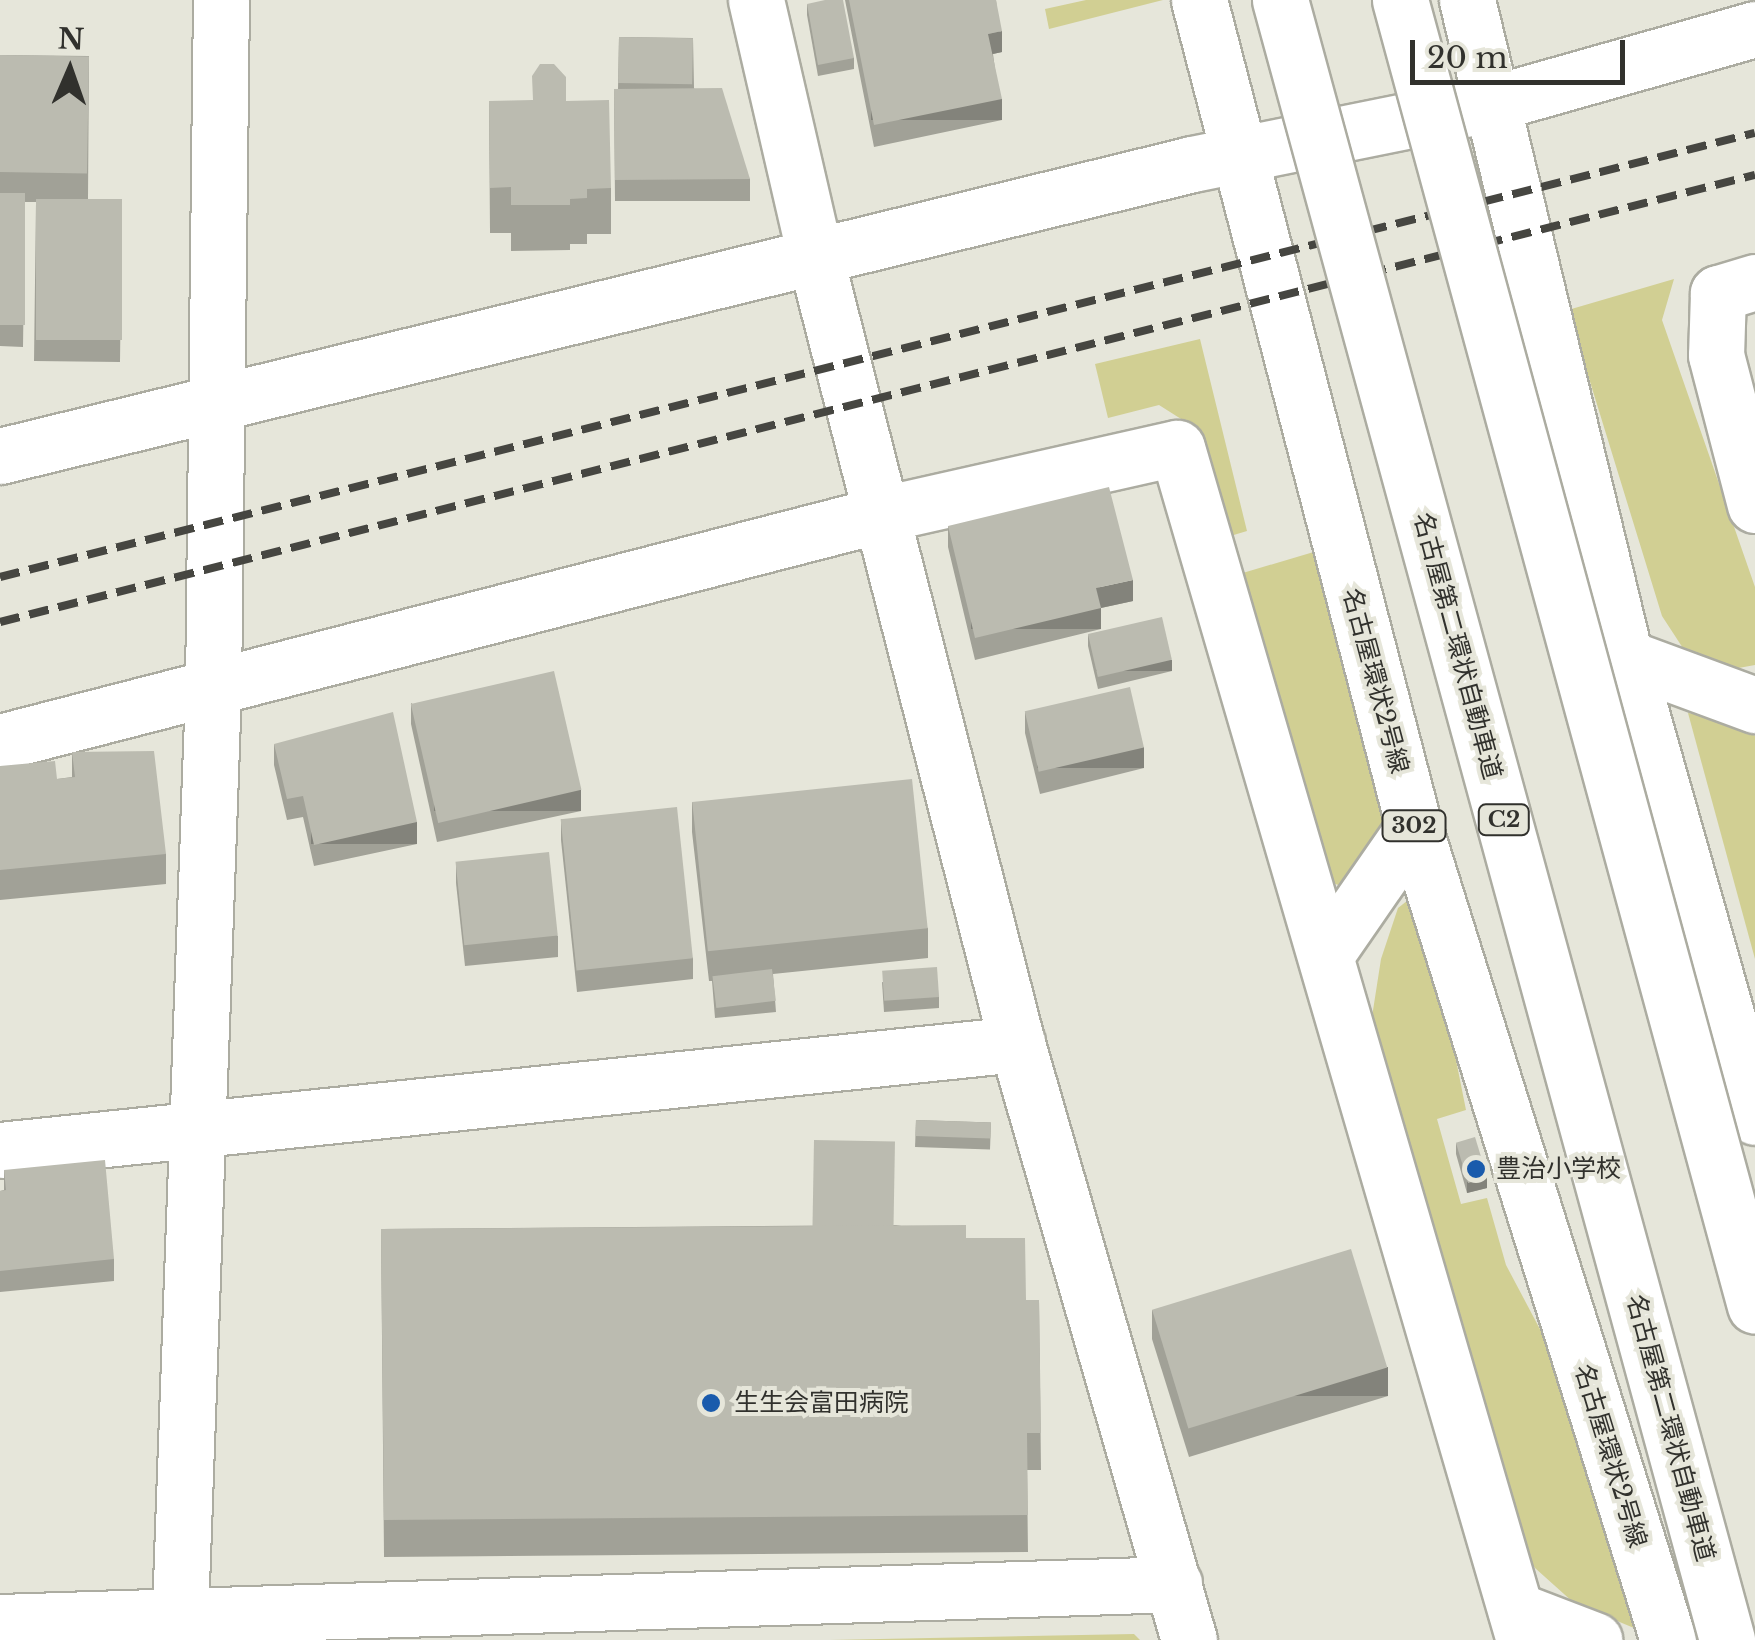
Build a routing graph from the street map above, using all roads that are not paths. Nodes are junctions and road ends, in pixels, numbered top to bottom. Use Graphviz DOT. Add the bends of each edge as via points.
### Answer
graph roads {
  1 [pos="222,0"];
  2 [pos="756,0"];
  3 [pos="1199,0"];
  4 [pos="1280,0"];
  5 [pos="1400,0"];
  6 [pos="1468,0"];
  7 [pos="1755,30"];
  8 [pos="1490,104"];
  9 [pos="1235,156"];
  10 [pos="815,256"];
  11 [pos="1755,282"];
  12 [pos="220,400"];
  13 [pos="0,456"];
  14 [pos="1755,506"];
  15 [pos="884,514"];
  16 [pos="1626,657"];
  17 [pos="213,691"];
  18 [pos="1755,705"];
  19 [pos="0,742"];
  20 [pos="1414,827"];
  21 [pos="1326,954"];
  22 [pos="1018,1044"];
  23 [pos="1755,1117"];
  24 [pos="197,1128"];
  25 [pos="0,1150"];
  26 [pos="1755,1306"];
  27 [pos="1174,1584"];
  28 [pos="0,1622"];
  29 [pos="521,1623"];
  30 [pos="1520,1625"];
  31 [pos="180,1630"];
  32 [pos="1189,1640"];
  33 [pos="1594,1640"];
  34 [pos="1668,1640"];
  35 [pos="1728,1640"];
  1 -- 12 [label="main road"];
  2 -- 10 [label="main road"];
  3 -- 9 [label="main road, 名古屋環状2号線 / 302"];
  4 -- 35 [label="main road, 名古屋第二環状自動車道 / C2, bridge"];
  5 -- 26 [label="main road, bridge"];
  6 -- 8 [label="main road"];
  7 -- 8 [label="main road"];
  8 -- 9 [label="main road"];
  8 -- 16 [label="main road"];
  9 -- 10 [label="main road"];
  9 -- 20 [label="main road, 名古屋環状2号線 / 302"];
  10 -- 12 [label="main road"];
  10 -- 15 [label="main road"];
  11 -- 14 [label="main road" via="1718,293 1716,354"];
  12 -- 13 [label="main road"];
  12 -- 17 [label="main road"];
  15 -- 17 [label="main road"];
  15 -- 21 [label="main road" via="1177,448"];
  15 -- 22 [label="main road"];
  16 -- 18 [label="main road"];
  16 -- 23 [label="main road"];
  17 -- 19 [label="main road"];
  17 -- 24 [label="main road"];
  20 -- 21 [label="main road"];
  20 -- 34 [label="main road, 名古屋環状2号線 / 302"];
  21 -- 30 [label="main road"];
  22 -- 24 [label="main road"];
  22 -- 27 [label="main road"];
  24 -- 25 [label="main road"];
  24 -- 31 [label="main road"];
  27 -- 29 [label="main road"];
  27 -- 32 [label="main road"];
  28 -- 31 [label="main road"];
  29 -- 31 [label="main road"];
  30 -- 33 [label="main road"];
}
